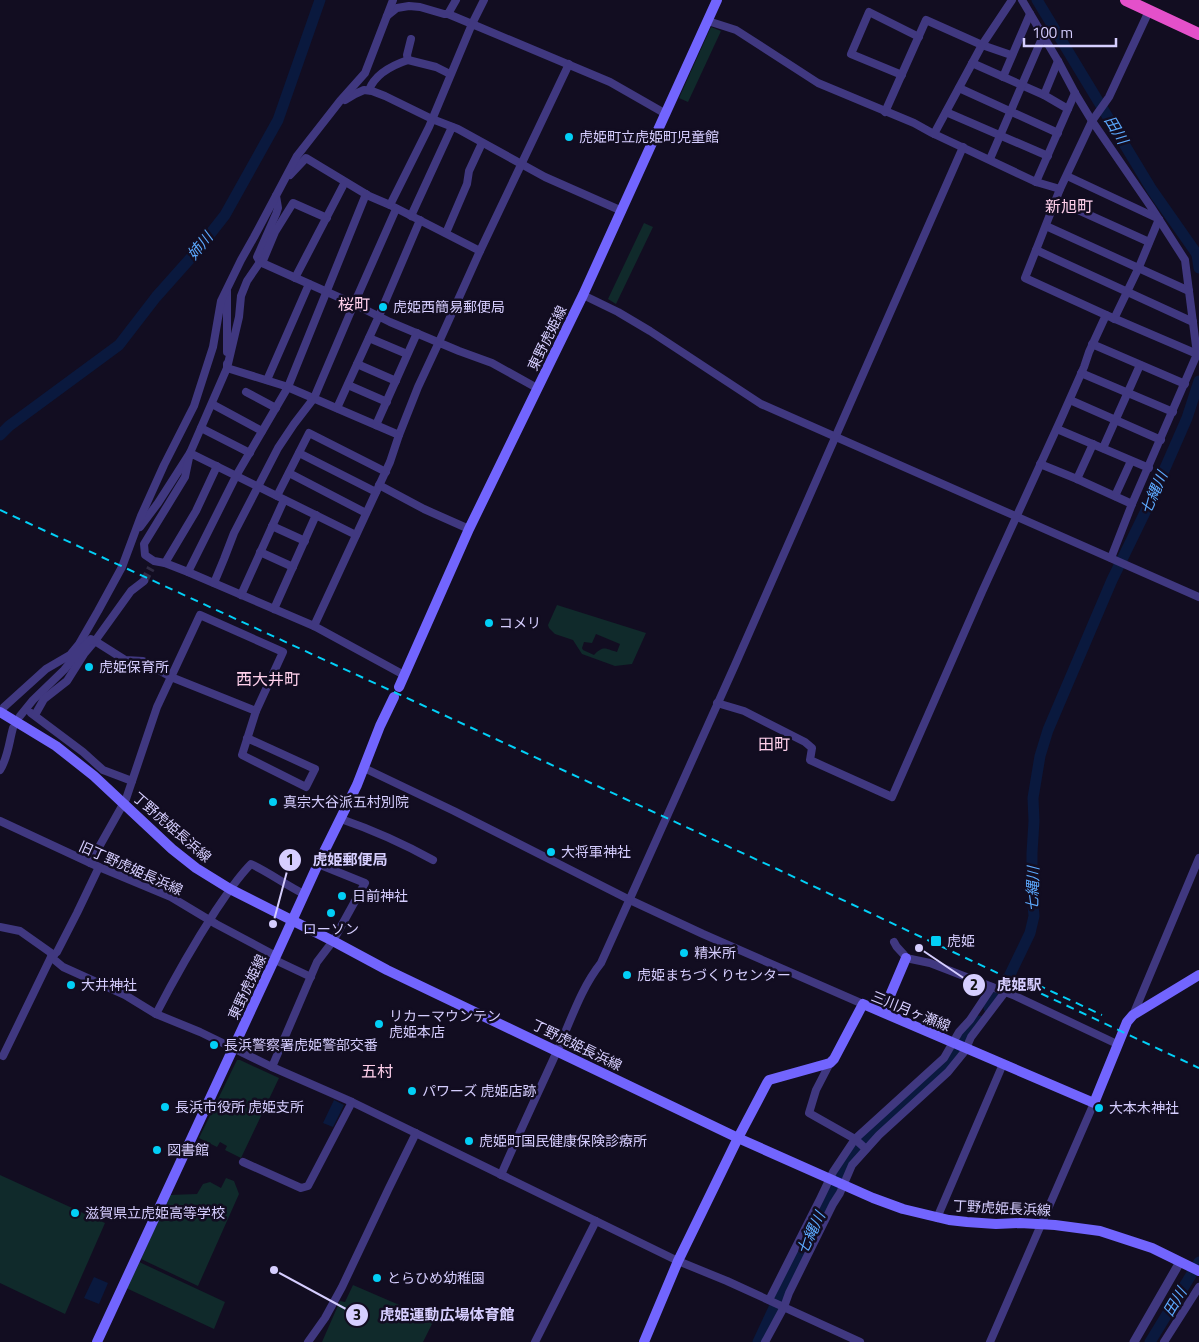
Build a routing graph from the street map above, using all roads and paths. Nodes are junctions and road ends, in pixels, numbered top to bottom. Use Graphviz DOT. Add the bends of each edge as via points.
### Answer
graph roads {
  1 [pos="393,0"];
  2 [pos="456,0"];
  3 [pos="484,0"];
  4 [pos="717,0"];
  5 [pos="1012,0"];
  6 [pos="1022,0"];
  7 [pos="1126,0"];
  8 [pos="1149,11"];
  9 [pos="448,14"];
  10 [pos="1030,14"];
  11 [pos="387,16"];
  12 [pos="708,20"];
  13 [pos="472,24"];
  14 [pos="1199,34"];
  15 [pos="1043,36"];
  16 [pos="919,37"];
  17 [pos="411,39"];
  18 [pos="982,44"];
  19 [pos="1011,55"];
  20 [pos="408,60"];
  21 [pos="1058,61"];
  22 [pos="569,64"];
  23 [pos="972,64"];
  24 [pos="450,74"];
  25 [pos="902,75"];
  26 [pos="1003,77"];
  27 [pos="1022,86"];
  28 [pos="959,88"];
  29 [pos="369,90"];
  30 [pos="1075,94"];
  31 [pos="1044,95"];
  32 [pos="338,104"];
  33 [pos="1068,109"];
  34 [pos="1011,110"];
  35 [pos="885,112"];
  36 [pos="946,112"];
  37 [pos="666,114"];
  38 [pos="432,119"];
  39 [pos="1093,120"];
  40 [pos="452,127"];
  41 [pos="1058,133"];
  42 [pos="934,134"];
  43 [pos="1000,135"];
  44 [pos="482,143"];
  45 [pos="963,148"];
  46 [pos="1048,156"];
  47 [pos="990,159"];
  48 [pos="521,164"];
  49 [pos="1067,176"];
  50 [pos="284,182"];
  51 [pos="345,182"];
  52 [pos="1036,182"];
  53 [pos="1060,189"];
  54 [pos="366,194"];
  55 [pos="276,196"];
  56 [pos="1056,200"];
  57 [pos="393,207"];
  58 [pos="622,211"];
  59 [pos="411,216"];
  60 [pos="327,218"];
  61 [pos="1159,219"];
  62 [pos="420,220"];
  63 [pos="1046,226"];
  64 [pos="446,233"];
  65 [pos="1149,242"];
  66 [pos="1036,250"];
  67 [pos="480,251"];
  68 [pos="261,263"];
  69 [pos="1139,267"];
  70 [pos="295,278"];
  71 [pos="309,284"];
  72 [pos="227,289"];
  73 [pos="1189,291"];
  74 [pos="326,292"];
  75 [pos="1128,292"];
  76 [pos="583,295"];
  77 [pos="354,304"];
  78 [pos="379,316"];
  79 [pos="1110,317"];
  80 [pos="1193,322"];
  81 [pos="417,333"];
  82 [pos="369,338"];
  83 [pos="439,342"];
  84 [pos="1092,344"];
  85 [pos="408,354"];
  86 [pos="1197,354"];
  87 [pos="357,364"];
  88 [pos="1140,365"];
  89 [pos="227,368"];
  90 [pos="1081,373"];
  91 [pos="267,380"];
  92 [pos="396,381"];
  93 [pos="1185,384"];
  94 [pos="348,385"];
  95 [pos="288,387"];
  96 [pos="537,388"];
  97 [pos="246,392"];
  98 [pos="1127,393"];
  99 [pos="314,398"];
  100 [pos="1070,400"];
  101 [pos="387,402"];
  102 [pos="212,404"];
  103 [pos="276,408"];
  104 [pos="337,408"];
  105 [pos="1173,412"];
  106 [pos="1115,420"];
  107 [pos="376,425"];
  108 [pos="201,428"];
  109 [pos="1057,429"];
  110 [pos="262,431"];
  111 [pos="399,435"];
  112 [pos="836,437"];
  113 [pos="1161,440"];
  114 [pos="1093,444"];
  115 [pos="1103,448"];
  116 [pos="190,453"];
  117 [pos="250,453"];
  118 [pos="299,453"];
  119 [pos="1131,461"];
  120 [pos="1040,464"];
  121 [pos="217,466"];
  122 [pos="1149,468"];
  123 [pos="386,472"];
  124 [pos="289,473"];
  125 [pos="236,476"];
  126 [pos="1077,479"];
  127 [pos="258,487"];
  128 [pos="378,489"];
  129 [pos="1115,496"];
  130 [pos="280,498"];
  131 [pos="1132,504"];
  132 [pos="366,513"];
  133 [pos="316,515"];
  134 [pos="1016,517"];
  135 [pos="272,526"];
  136 [pos="469,529"];
  137 [pos="356,535"];
  138 [pos="133,536"];
  139 [pos="305,542"];
  140 [pos="260,552"];
  141 [pos="1112,559"];
  142 [pos="165,563"];
  143 [pos="293,567"];
  144 [pos="188,572"];
  145 [pos="144,580"];
  146 [pos="214,583"];
  147 [pos="241,595"];
  148 [pos="1199,597"];
  149 [pos="274,609"];
  150 [pos="314,626"];
  151 [pos="94,641"];
  152 [pos="60,662"];
  153 [pos="64,670"];
  154 [pos="404,675"];
  155 [pos="171,677"];
  156 [pos="399,687"];
  157 [pos="394,697"];
  158 [pos="717,703"];
  159 [pos="26,709"];
  160 [pos="256,711"];
  161 [pos="0,713"];
  162 [pos="35,715"];
  163 [pos="20,716"];
  164 [pos="14,728"];
  165 [pos="247,738"];
  166 [pos="364,768"];
  167 [pos="0,770"];
  168 [pos="132,781"];
  169 [pos="124,804"];
  170 [pos="341,819"];
  171 [pos="0,821"];
  172 [pos="1199,858"];
  173 [pos="433,860"];
  174 [pos="90,863"];
  175 [pos="318,864"];
  176 [pos="99,867"];
  177 [pos="1195,877"];
  178 [pos="230,889"];
  179 [pos="304,894"];
  180 [pos="630,900"];
  181 [pos="210,920"];
  182 [pos="292,921"];
  183 [pos="0,927"];
  184 [pos="333,941"];
  185 [pos="894,942"];
  186 [pos="52,956"];
  187 [pos="276,958"];
  188 [pos="906,958"];
  189 [pos="1199,975"];
  190 [pos="311,977"];
  191 [pos="992,987"];
  192 [pos="1005,992"];
  193 [pos="862,1004"];
  194 [pos="883,1012"];
  195 [pos="156,1014"];
  196 [pos="1133,1015"];
  197 [pos="953,1042"];
  198 [pos="1117,1044"];
  199 [pos="234,1047"];
  200 [pos="966,1048"];
  201 [pos="557,1051"];
  202 [pos="3,1056"];
  203 [pos="830,1063"];
  204 [pos="1002,1064"];
  205 [pos="272,1066"];
  206 [pos="352,1102"];
  207 [pos="1094,1103"];
  208 [pos="416,1133"];
  209 [pos="738,1138"];
  210 [pos="855,1139"];
  211 [pos="866,1149"];
  212 [pos="243,1162"];
  213 [pos="501,1175"];
  214 [pos="830,1179"];
  215 [pos="843,1185"];
  216 [pos="937,1218"];
  217 [pos="596,1221"];
  218 [pos="1040,1225"];
  219 [pos="678,1260"];
  220 [pos="1183,1263"];
  221 [pos="1199,1271"];
  222 [pos="1199,1287"];
  223 [pos="769,1300"];
  224 [pos="784,1307"];
  225 [pos="98,1342"];
  226 [pos="308,1342"];
  227 [pos="535,1342"];
  228 [pos="644,1342"];
  229 [pos="765,1342"];
  230 [pos="860,1342"];
  231 [pos="990,1342"];
  232 [pos="1134,1342"];
  233 [pos="1164,1342"];
  1 -- 11 [label="street"];
  2 -- 9 [label="street"];
  3 -- 13 [label="street"];
  4 -- 12 [label="main road, 東野虎姫線"];
  5 -- 18 [label="street"];
  6 -- 10 [label="street"];
  7 -- 8 [label="highway"];
  8 -- 14 [label="highway"];
  8 -- 39 [label="street" via="1109,97"];
  9 -- 11 [label="street" via="409,6 397,8"];
  9 -- 13 [label="street"];
  10 -- 15 [label="street"];
  10 -- 19 [label="street"];
  11 -- 32 [label="street" via="365,73"];
  12 -- 35 [label="street" via="736,30 818,83"];
  12 -- 37 [label="main road, 東野虎姫線"];
  13 -- 22 [label="street"];
  13 -- 24 [label="street"];
  15 -- 21 [label="street"];
  15 -- 27 [label="street"];
  16 -- 18 [label="street" via="926,20"];
  16 -- 25 [label="street"];
  16 -- 25 [label="street" via="869,12 851,54"];
  17 -- 20 [label="street"];
  18 -- 19 [label="street"];
  18 -- 23 [label="street"];
  19 -- 26 [label="street"];
  20 -- 24 [label="street"];
  20 -- 29 [label="street" via="387,69"];
  21 -- 30 [label="street"];
  21 -- 31 [label="street"];
  22 -- 37 [label="street" via="610,82"];
  22 -- 48 [label="street"];
  23 -- 26 [label="street"];
  23 -- 28 [label="street"];
  24 -- 38 [label="street"];
  25 -- 35 [label="street"];
  26 -- 27 [label="street"];
  27 -- 31 [label="street"];
  27 -- 34 [label="street"];
  28 -- 34 [label="street"];
  28 -- 36 [label="street"];
  29 -- 32 [label="street"];
  29 -- 38 [label="street"];
  30 -- 33 [label="street"];
  30 -- 39 [label="street"];
  31 -- 33 [label="street"];
  32 -- 50 [label="street" via="298,156"];
  33 -- 41 [label="street"];
  34 -- 41 [label="street"];
  34 -- 43 [label="street"];
  35 -- 42 [label="street"];
  36 -- 42 [label="street"];
  36 -- 43 [label="street"];
  37 -- 58 [label="main road, 東野虎姫線"];
  38 -- 40 [label="street"];
  38 -- 57 [label="street" via="410,162"];
  39 -- 49 [label="street"];
  39 -- 61 [label="street"];
  40 -- 44 [label="street"];
  40 -- 59 [label="street"];
  41 -- 46 [label="street"];
  42 -- 45 [label="street"];
  43 -- 46 [label="street"];
  43 -- 47 [label="street"];
  44 -- 48 [label="street"];
  44 -- 64 [label="street"];
  45 -- 47 [label="street"];
  45 -- 112 [label="street"];
  46 -- 52 [label="street"];
  47 -- 52 [label="street"];
  48 -- 58 [label="street"];
  48 -- 67 [label="street"];
  49 -- 53 [label="street"];
  49 -- 61 [label="street"];
  50 -- 51 [label="street" via="306,158"];
  50 -- 55 [label="street"];
  51 -- 54 [label="street"];
  51 -- 60 [label="street"];
  52 -- 53 [label="street"];
  53 -- 56 [label="street"];
  54 -- 57 [label="street"];
  54 -- 74 [label="street"];
  55 -- 68 [label="street" via="278,208 257,257"];
  55 -- 72 [label="street"];
  56 -- 63 [label="street"];
  56 -- 65 [label="street"];
  57 -- 59 [label="street"];
  57 -- 77 [label="street"];
  58 -- 76 [label="main road, 東野虎姫線"];
  59 -- 62 [label="street"];
  60 -- 68 [label="street" via="293,203"];
  60 -- 70 [label="street"];
  61 -- 65 [label="street"];
  61 -- 73 [label="street" via="1185,260"];
  62 -- 64 [label="street"];
  62 -- 78 [label="street"];
  63 -- 66 [label="street"];
  63 -- 69 [label="street"];
  64 -- 67 [label="street"];
  65 -- 69 [label="street"];
  66 -- 75 [label="street"];
  66 -- 79 [label="street" via="1026,278"];
  67 -- 83 [label="street"];
  68 -- 70 [label="street"];
  68 -- 89 [label="street" via="247,281 241,296"];
  69 -- 73 [label="street"];
  69 -- 75 [label="street"];
  70 -- 71 [label="street"];
  71 -- 74 [label="street"];
  71 -- 91 [label="street"];
  72 -- 89 [label="street"];
  72 -- 138 [label="street" via="220,301 214,347 194,406"];
  73 -- 80 [label="street"];
  74 -- 77 [label="street"];
  74 -- 95 [label="street"];
  75 -- 79 [label="street"];
  75 -- 80 [label="street"];
  76 -- 96 [label="main road, 東野虎姫線"];
  76 -- 112 [label="street" via="650,330 761,404"];
  77 -- 78 [label="street"];
  77 -- 99 [label="street"];
  78 -- 81 [label="street"];
  78 -- 82 [label="street"];
  79 -- 84 [label="street"];
  79 -- 86 [label="street"];
  80 -- 86 [label="street"];
  81 -- 83 [label="street"];
  81 -- 85 [label="street"];
  82 -- 85 [label="street"];
  82 -- 87 [label="street"];
  83 -- 96 [label="street" via="492,363"];
  83 -- 111 [label="street"];
  84 -- 88 [label="street"];
  84 -- 90 [label="street"];
  85 -- 92 [label="street"];
  86 -- 93 [label="street"];
  87 -- 92 [label="street"];
  87 -- 94 [label="street"];
  88 -- 93 [label="street"];
  88 -- 98 [label="street"];
  89 -- 91 [label="street"];
  89 -- 102 [label="street"];
  90 -- 98 [label="street"];
  90 -- 100 [label="street"];
  91 -- 95 [label="street"];
  92 -- 101 [label="street"];
  93 -- 105 [label="street"];
  94 -- 101 [label="street"];
  94 -- 104 [label="street"];
  95 -- 99 [label="street"];
  95 -- 103 [label="street"];
  96 -- 136 [label="main road, 東野虎姫線"];
  97 -- 103 [label="street"];
  98 -- 105 [label="street"];
  98 -- 106 [label="street"];
  99 -- 104 [label="street"];
  99 -- 127 [label="street" via="278,448"];
  100 -- 106 [label="street"];
  100 -- 109 [label="street"];
  101 -- 107 [label="street"];
  102 -- 108 [label="street"];
  102 -- 110 [label="street"];
  103 -- 110 [label="street"];
  104 -- 107 [label="street"];
  105 -- 113 [label="street"];
  106 -- 113 [label="street"];
  106 -- 115 [label="street"];
  107 -- 111 [label="street"];
  108 -- 116 [label="street"];
  108 -- 117 [label="street"];
  109 -- 114 [label="street"];
  109 -- 120 [label="street"];
  110 -- 117 [label="street"];
  111 -- 123 [label="street"];
  112 -- 134 [label="street"];
  112 -- 158 [label="street"];
  113 -- 122 [label="street"];
  114 -- 115 [label="street"];
  114 -- 126 [label="street"];
  115 -- 119 [label="street"];
  116 -- 121 [label="street"];
  116 -- 138 [label="street"];
  116 -- 142 [label="street" via="185,477 144,544 145,555 152,565"];
  117 -- 125 [label="street"];
  118 -- 123 [label="street" via="309,433"];
  118 -- 124 [label="street"];
  118 -- 128 [label="street"];
  119 -- 122 [label="street"];
  119 -- 129 [label="street"];
  120 -- 126 [label="street"];
  120 -- 134 [label="street"];
  121 -- 125 [label="street"];
  121 -- 142 [label="street" via="196,511"];
  122 -- 131 [label="street"];
  123 -- 128 [label="street"];
  124 -- 130 [label="street"];
  124 -- 132 [label="street"];
  125 -- 127 [label="street"];
  125 -- 144 [label="street"];
  126 -- 129 [label="street"];
  127 -- 130 [label="street"];
  127 -- 146 [label="street" via="234,533"];
  128 -- 132 [label="street"];
  128 -- 136 [label="street"];
  129 -- 131 [label="street"];
  130 -- 133 [label="street"];
  130 -- 135 [label="street"];
  131 -- 141 [label="street"];
  132 -- 137 [label="street"];
  133 -- 137 [label="street"];
  133 -- 139 [label="street"];
  134 -- 141 [label="street"];
  134 -- 158 [label="street" via="892,797 810,760 812,748 805,742 744,711"];
  135 -- 139 [label="street"];
  135 -- 140 [label="street"];
  136 -- 154 [label="main road, 東野虎姫線"];
  137 -- 150 [label="street"];
  138 -- 152 [label="street" via="122,567 79,644"];
  139 -- 143 [label="street"];
  140 -- 143 [label="street"];
  140 -- 147 [label="street"];
  141 -- 148 [label="street"];
  142 -- 144 [label="street"];
  143 -- 149 [label="street"];
  144 -- 146 [label="street"];
  145 -- 151 [label="street" via="131,591"];
  146 -- 147 [label="street"];
  147 -- 149 [label="street"];
  149 -- 150 [label="street"];
  150 -- 154 [label="street"];
  151 -- 153 [label="street" via="91,639"];
  151 -- 155 [label="street" via="125,660 143,661"];
  151 -- 162 [label="street" via="67,681 44,699"];
  152 -- 153 [label="street"];
  152 -- 161 [label="street" via="46,669"];
  153 -- 159 [label="street"];
  154 -- 156 [label="main road, 東野虎姫線"];
  155 -- 160 [label="street"];
  155 -- 160 [label="street" via="200,615 283,652"];
  155 -- 168 [label="street" via="157,707"];
  157 -- 166 [label="main road, 東野虎姫線"];
  158 -- 180 [label="street"];
  159 -- 162 [label="street"];
  159 -- 163 [label="street"];
  160 -- 165 [label="street"];
  161 -- 169 [label="main road, 丁野虎姫長浜線" via="56,746"];
  162 -- 168 [label="street" via="103,770"];
  164 -- 167 [label="street" via="6,762"];
  165 -- 165 [label="street" via="242,755 306,787 315,768"];
  166 -- 170 [label="main road, 東野虎姫線"];
  166 -- 180 [label="street"];
  168 -- 169 [label="street"];
  169 -- 174 [label="street"];
  169 -- 178 [label="main road, 丁野虎姫長浜線" via="172,849"];
  170 -- 173 [label="street" via="402,843"];
  170 -- 175 [label="main road, 東野虎姫線"];
  171 -- 174 [label="street, 旧丁野虎姫長浜線"];
  172 -- 177 [label="street"];
  174 -- 176 [label="street, 旧丁野虎姫長浜線"];
  175 -- 179 [label="main road, 東野虎姫線"];
  175 -- 184 [label="street" via="365,883"];
  176 -- 181 [label="street, 旧丁野虎姫長浜線" via="172,897"];
  176 -- 186 [label="street" via="57,952"];
  177 -- 196 [label="street"];
  178 -- 179 [label="street" via="251,864"];
  178 -- 181 [label="street"];
  178 -- 182 [label="main road, 丁野虎姫長浜線"];
  179 -- 182 [label="main road, 東野虎姫線"];
  180 -- 193 [label="street"];
  180 -- 201 [label="street"];
  181 -- 187 [label="street, 旧丁野虎姫長浜線"];
  181 -- 195 [label="street"];
  182 -- 184 [label="main road, 丁野虎姫長浜線"];
  182 -- 187 [label="main road, 東野虎姫線"];
  183 -- 186 [label="street" via="20,931"];
  184 -- 190 [label="street" via="317,962"];
  184 -- 201 [label="main road, 丁野虎姫長浜線" via="386,970"];
  185 -- 188 [label="street"];
  186 -- 195 [label="street" via="63,967 125,995"];
  186 -- 202 [label="street"];
  187 -- 190 [label="street, 旧丁野虎姫長浜線"];
  187 -- 199 [label="main road, 東野虎姫線"];
  188 -- 191 [label="street" via="930,963"];
  188 -- 194 [label="main road"];
  189 -- 196 [label="main road"];
  190 -- 205 [label="street"];
  191 -- 192 [label="street"];
  191 -- 197 [label="street"];
  192 -- 198 [label="street"];
  192 -- 200 [label="street"];
  193 -- 194 [label="main road, 三川月ヶ瀬線"];
  193 -- 203 [label="main road, 三川月ヶ瀬線"];
  194 -- 197 [label="main road, 三川月ヶ瀬線"];
  195 -- 199 [label="street"];
  196 -- 198 [label="main road" via="1124,1026"];
  197 -- 200 [label="main road, 三川月ヶ瀬線"];
  197 -- 210 [label="street" via="944,1058"];
  198 -- 207 [label="main road"];
  199 -- 205 [label="street"];
  199 -- 225 [label="main road, 東野虎姫線"];
  200 -- 204 [label="main road, 三川月ヶ瀬線"];
  200 -- 211 [label="street" via="948,1072"];
  201 -- 209 [label="main road, 丁野虎姫長浜線"];
  201 -- 213 [label="street"];
  203 -- 209 [label="main road" via="770,1080"];
  203 -- 210 [label="street" via="809,1112"];
  204 -- 207 [label="main road, 三川月ヶ瀬線"];
  204 -- 216 [label="street"];
  205 -- 206 [label="street"];
  206 -- 208 [label="street"];
  206 -- 212 [label="street" via="308,1186 302,1188"];
  207 -- 218 [label="street"];
  208 -- 213 [label="street"];
  208 -- 226 [label="street" via="342,1287 330,1303 325,1318 312,1330"];
  209 -- 214 [label="main road, 丁野虎姫長浜線"];
  209 -- 219 [label="main road"];
  210 -- 211 [label="street"];
  210 -- 214 [label="street"];
  211 -- 215 [label="street" via="852,1166"];
  213 -- 217 [label="street"];
  214 -- 215 [label="main road, 丁野虎姫長浜線"];
  214 -- 223 [label="street"];
  215 -- 216 [label="main road, 丁野虎姫長浜線" via="903,1209"];
  215 -- 224 [label="street"];
  216 -- 218 [label="main road, 丁野虎姫長浜線"];
  217 -- 219 [label="street"];
  217 -- 227 [label="street"];
  218 -- 220 [label="main road, 丁野虎姫長浜線" via="1100,1231 1152,1248"];
  218 -- 231 [label="street"];
  219 -- 223 [label="street"];
  219 -- 228 [label="main road"];
  220 -- 221 [label="main road, 丁野虎姫長浜線"];
  220 -- 232 [label="street"];
  222 -- 233 [label="street"];
  223 -- 224 [label="street"];
  224 -- 229 [label="street"];
  224 -- 230 [label="street"];
}
